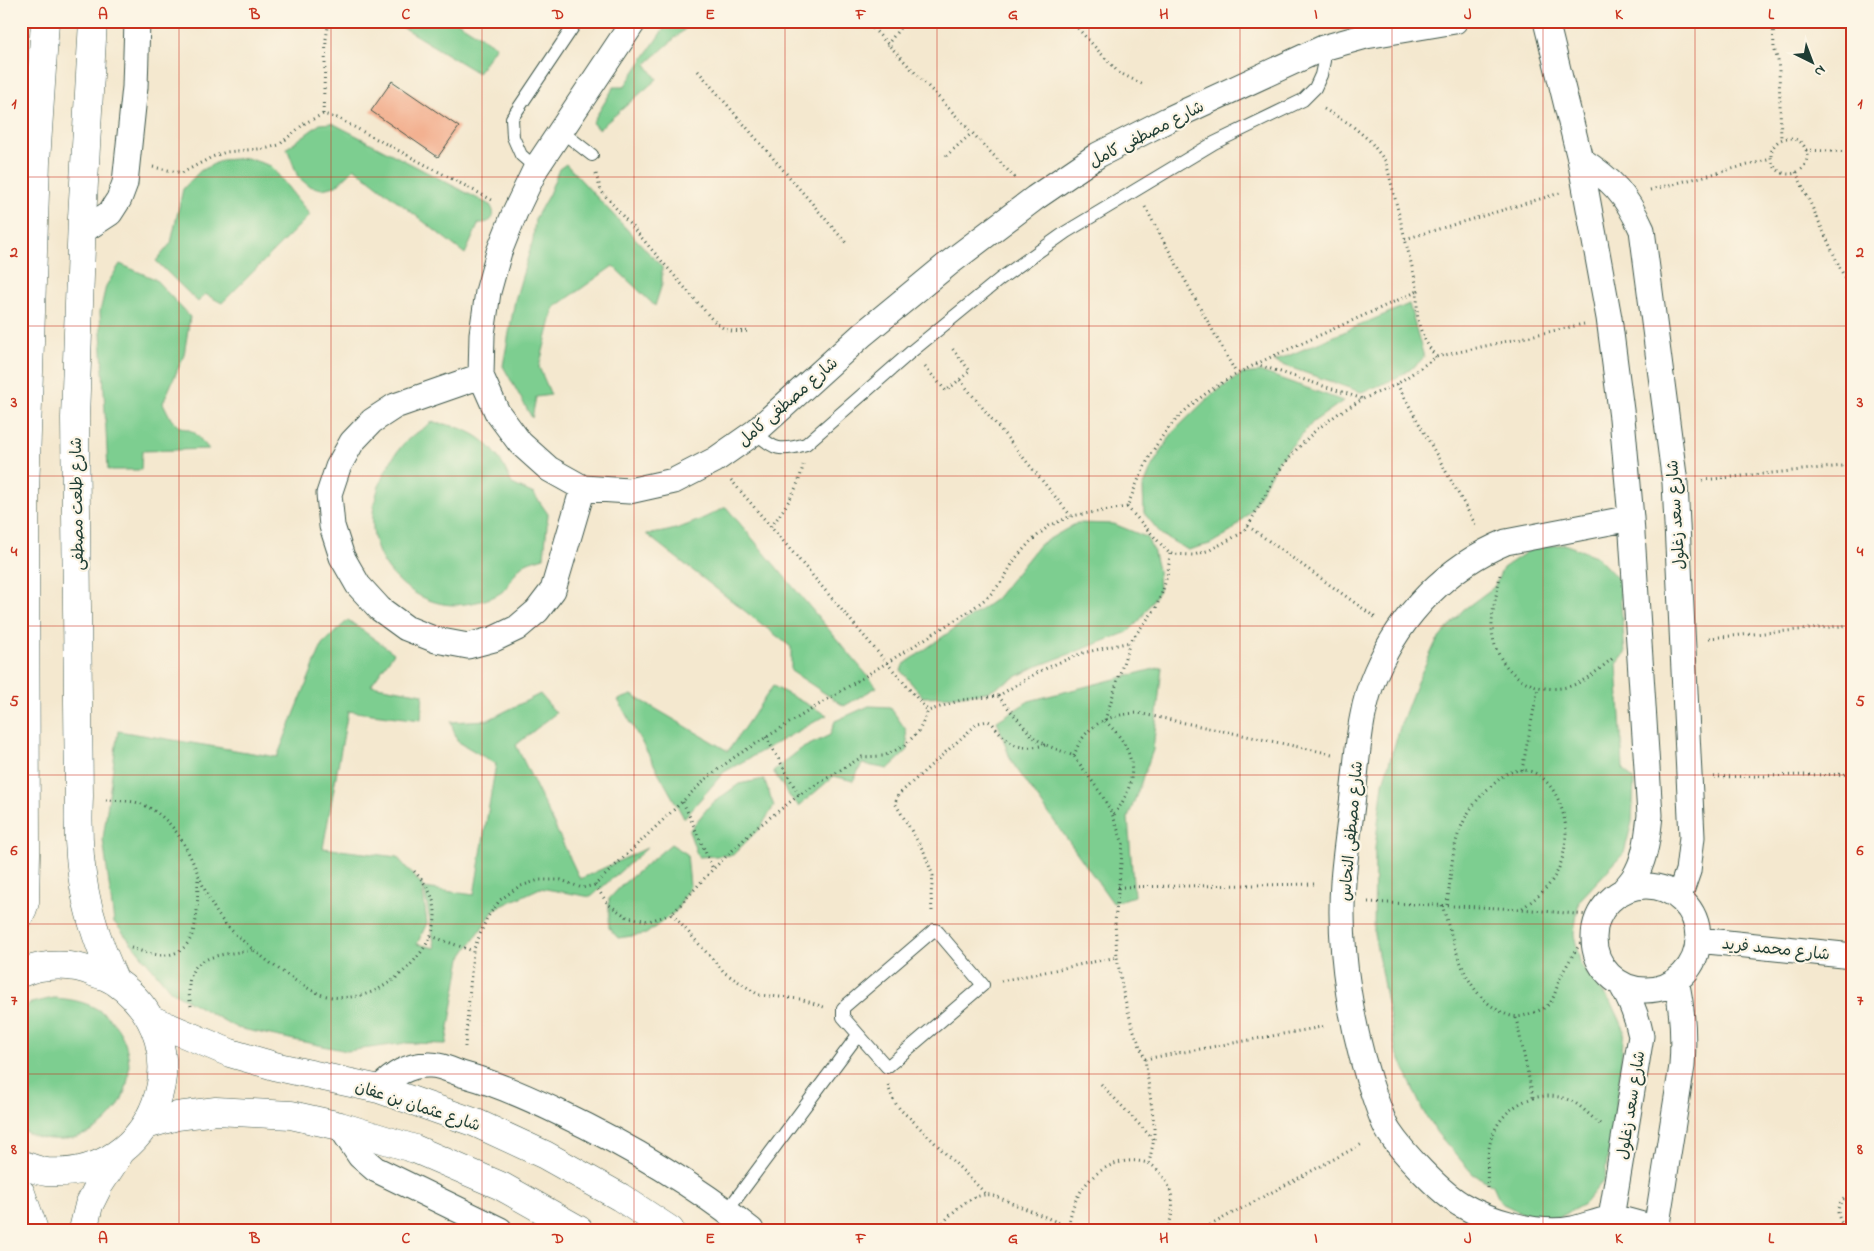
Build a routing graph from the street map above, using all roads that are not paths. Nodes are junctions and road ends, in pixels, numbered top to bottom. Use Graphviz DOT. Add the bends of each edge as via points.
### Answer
graph roads {
  1 [pos="44,21"];
  2 [pos="93,21"];
  3 [pos="137,21"];
  4 [pos="577,21"];
  5 [pos="634,21"];
  6 [pos="1455,21"];
  7 [pos="1546,21"];
  8 [pos="1323,48"];
  9 [pos="561,131"];
  10 [pos="592,155"];
  11 [pos="1580,159"];
  12 [pos="536,168"];
  13 [pos="81,232"];
  14 [pos="481,376"];
  15 [pos="755,432"];
  16 [pos="583,488"];
  17 [pos="23,492"];
  18 [pos="1631,518"];
  19 [pos="1623,891"];
  20 [pos="1679,897"];
  21 [pos="21,914"];
  22 [pos="1698,940"];
  23 [pos="1853,956"];
  24 [pos="21,973"];
  25 [pos="115,981"];
  26 [pos="1676,981"];
  27 [pos="1621,984"];
  28 [pos="150,1019"];
  29 [pos="858,1035"];
  30 [pos="379,1089"];
  31 [pos="146,1125"];
  32 [pos="340,1126"];
  33 [pos="120,1153"];
  34 [pos="21,1164"];
  35 [pos="21,1193"];
  36 [pos="727,1211"];
  37 [pos="1610,1224"];
  38 [pos="1656,1229"];
  39 [pos="34,1230"];
  40 [pos="83,1230"];
  41 [pos="500,1230"];
  42 [pos="579,1230"];
  43 [pos="670,1230"];
  44 [pos="750,1230"];
  1 -- 17 [label="street"];
  2 -- 13 [label="street, شارع طلعت مصطفى"];
  3 -- 13 [label="street" via="135,87 125,183 110,213"];
  4 -- 12 [label="lane" via="512,118 513,138 521,155"];
  5 -- 9 [label="street, شارع مصطفى كامل"];
  6 -- 8 [label="street, شارع مصطفى كامل" via="1366,36"];
  7 -- 11 [label="street"];
  8 -- 15 [label="street, شارع مصطفى كامل" via="1098,155 948,264 863,334"];
  8 -- 15 [label="lane" via="1321,76 1303,100 1214,143 1066,232 937,330 806,444 788,450 770,446"];
  9 -- 10 [label="lane"];
  9 -- 12 [label="street, شارع مصطفى كامل"];
  11 -- 18 [label="street" via="1609,318"];
  11 -- 20 [label="street, شارع سعد زغلول" via="1605,175 1625,197 1642,230 1675,483 1692,837 1688,871"];
  12 -- 14 [label="street, شارع مصطفى كامل" via="499,252 488,292"];
  13 -- 25 [label="street, شارع طلعت مصطفى" via="76,418 77,832 87,905"];
  14 -- 16 [label="street, شارع مصطفى كامل" via="497,412 520,443 549,469"];
  14 -- 16 [label="street" via="395,406 352,442 338,466 329,494 332,526 342,556 358,585 380,609 406,628 436,640 468,646 494,639 517,628 537,611 553,590"];
  15 -- 16 [label="street, شارع مصطفى كامل" via="715,460 674,481 629,491"];
  17 -- 21 [label="street" via="26,854 25,902"];
  18 -- 19 [label="street" via="1650,815 1644,854 1637,872"];
  18 -- 37 [label="street, شارع مصطفى النحاس" via="1498,545 1453,571 1422,599 1396,633 1375,672 1362,716 1343,892 1344,961 1354,1021 1368,1077 1388,1131 1427,1175 1459,1203 1485,1217 1527,1229 1569,1230"];
  19 -- 20 [label="street" via="1642,886 1661,888"];
  19 -- 27 [label="street" via="1599,916 1595,931 1595,947 1600,962"];
  20 -- 22 [label="street" via="1697,924"];
  22 -- 23 [label="street, شارع محمد فريد"];
  22 -- 26 [label="street" via="1688,970"];
  24 -- 25 [label="street" via="55,965 86,968"];
  25 -- 28 [label="street" via="135,998"];
  26 -- 27 [label="street" via="1658,989 1639,990"];
  26 -- 38 [label="street" via="1683,1023 1682,1059"];
  27 -- 37 [label="street, شارع سعد زغلول" via="1638,1017 1641,1036"];
  28 -- 30 [label="street, شارع عثمان بن عفان" via="230,1053"];
  28 -- 31 [label="street" via="160,1045 163,1073 158,1100"];
  29 -- 29 [label="lane" via="842,1017 843,1008 936,930 983,985 889,1067"];
  29 -- 36 [label="lane"];
  30 -- 36 [label="street" via="393,1076 411,1067 430,1064 489,1082 601,1132"];
  30 -- 43 [label="street, شارع عثمان بن عفان" via="476,1123 545,1155 620,1197"];
  31 -- 32 [label="street" via="177,1116 216,1111 291,1115"];
  31 -- 33 [label="street"];
  32 -- 41 [label="street" via="360,1156 375,1169"];
  32 -- 42 [label="street" via="415,1149 502,1186"];
  33 -- 34 [label="street" via="84,1170 46,1172"];
  33 -- 40 [label="street" via="92,1198"];
  35 -- 39 [label="street"];
  36 -- 44 [label="street"];
  37 -- 38 [label="street"];
}
